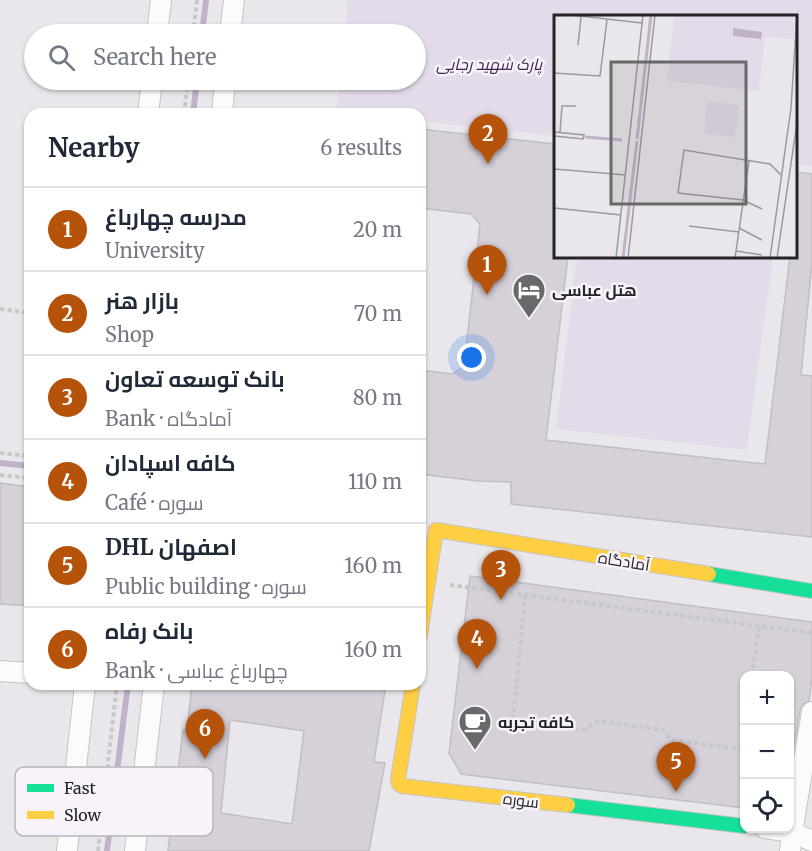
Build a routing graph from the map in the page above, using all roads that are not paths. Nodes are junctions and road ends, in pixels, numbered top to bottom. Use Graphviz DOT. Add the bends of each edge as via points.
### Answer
graph roads {
  1 [pos="161,0"];
  2 [pos="234,0"];
  3 [pos="158,24"];
  4 [pos="231,24"];
  5 [pos="151,90"];
  6 [pos="224,90"];
  7 [pos="149,108"];
  8 [pos="223,108"];
  9 [pos="812,591"];
  10 [pos="426,594"];
  11 [pos="0,671"];
  12 [pos="24,673"];
  13 [pos="84,690"];
  14 [pos="153,690"];
  15 [pos="411,690"];
  16 [pos="812,712"];
  17 [pos="76,767"];
  18 [pos="145,767"];
  19 [pos="740,826"];
  20 [pos="775,833"];
  21 [pos="69,836"];
  22 [pos="137,836"];
  23 [pos="791,841"];
  24 [pos="812,841"];
  25 [pos="67,851"];
  26 [pos="135,851"];
  1 -- 3 [label="street"];
  2 -- 4 [label="street"];
  5 -- 7 [label="street"];
  6 -- 8 [label="street"];
  9 -- 10 [label="street, آمادگاه" via="436,530"];
  11 -- 12 [label="street"];
  13 -- 17 [label="street"];
  14 -- 18 [label="street"];
  15 -- 19 [label="street, سوره" via="398,780 402,786"];
  16 -- 23 [label="street"];
  20 -- 23 [label="street"];
  21 -- 25 [label="street"];
  22 -- 26 [label="street"];
  23 -- 24 [label="street"];
}
